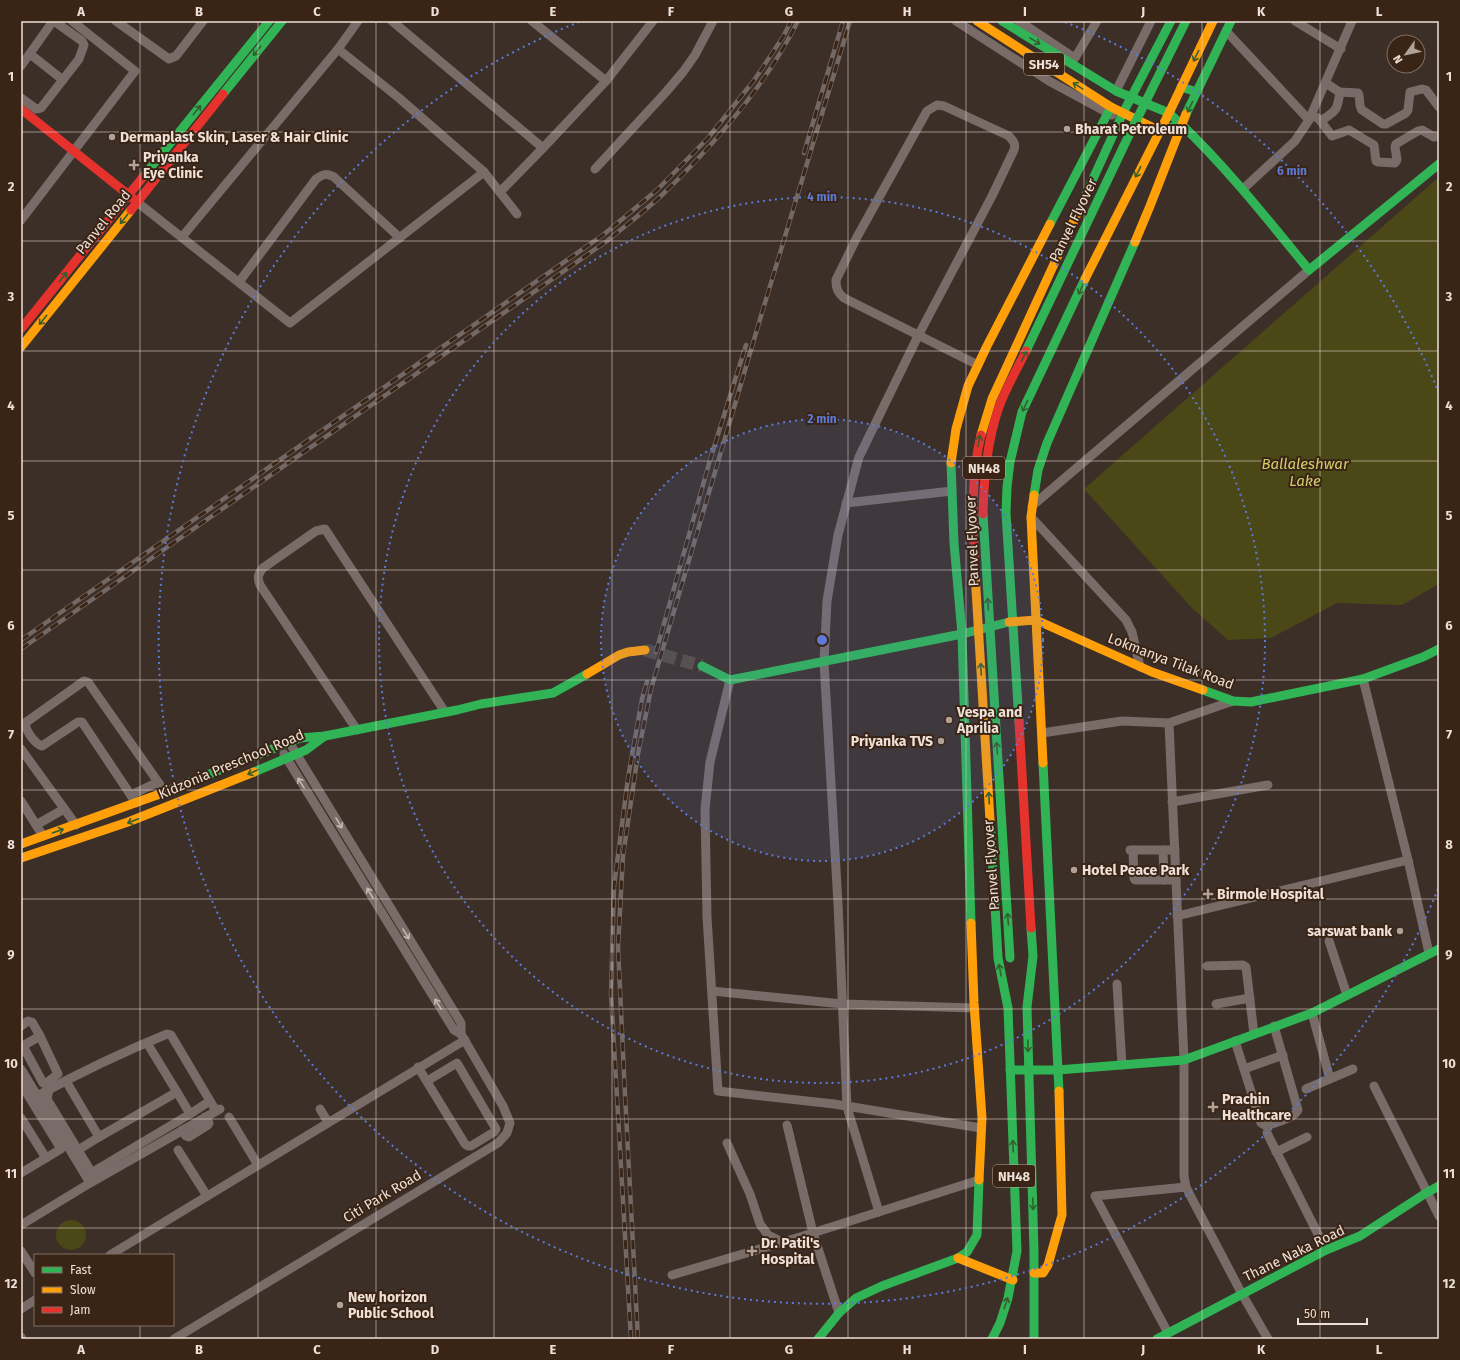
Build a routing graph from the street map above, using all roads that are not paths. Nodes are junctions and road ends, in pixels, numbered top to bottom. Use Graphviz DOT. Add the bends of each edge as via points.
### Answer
graph roads {
  1 [pos="53,21"];
  2 [pos="72,21"];
  3 [pos="116,21"];
  4 [pos="203,21"];
  5 [pos="269,21"];
  6 [pos="281,21"];
  7 [pos="358,21"];
  8 [pos="392,21"];
  9 [pos="532,21"];
  10 [pos="653,21"];
  11 [pos="713,21"];
  12 [pos="956,21"];
  13 [pos="977,21"];
  14 [pos="1002,21"];
  15 [pos="1019,21"];
  16 [pos="1097,21"];
  17 [pos="1151,21"];
  18 [pos="1163,21"];
  19 [pos="1172,21"];
  20 [pos="1186,21"];
  21 [pos="1213,21"];
  22 [pos="1231,21"];
  23 [pos="1294,21"];
  24 [pos="1352,21"];
  25 [pos="1226,31"];
  26 [pos="338,49"];
  27 [pos="1341,49"];
  28 [pos="30,54"];
  29 [pos="1075,58"];
  30 [pos="21,66"];
  31 [pos="1147,69"];
  32 [pos="63,80"];
  33 [pos="606,81"];
  34 [pos="1326,83"];
  35 [pos="1181,87"];
  36 [pos="1118,88"];
  37 [pos="1197,92"];
  38 [pos="1340,92"];
  39 [pos="1133,95"];
  40 [pos="1160,96"];
  41 [pos="21,98"];
  42 [pos="1439,107"];
  43 [pos="21,109"];
  44 [pos="1110,110"];
  45 [pos="1169,113"];
  46 [pos="1121,117"];
  47 [pos="1310,117"];
  48 [pos="1321,121"];
  49 [pos="1181,124"];
  50 [pos="1144,131"];
  51 [pos="1159,131"];
  52 [pos="1439,136"];
  53 [pos="543,148"];
  54 [pos="74,151"];
  55 [pos="1439,164"];
  56 [pos="596,169"];
  57 [pos="484,172"];
  58 [pos="1243,189"];
  59 [pos="500,192"];
  60 [pos="129,195"];
  61 [pos="137,202"];
  62 [pos="517,214"];
  63 [pos="21,220"];
  64 [pos="182,237"];
  65 [pos="400,238"];
  66 [pos="1309,270"];
  67 [pos="239,282"];
  68 [pos="21,329"];
  69 [pos="918,336"];
  70 [pos="21,347"];
  71 [pos="978,365"];
  72 [pos="952,491"];
  73 [pos="846,503"];
  74 [pos="1032,506"];
  75 [pos="1031,517"];
  76 [pos="1000,617"];
  77 [pos="1036,620"];
  78 [pos="1012,621"];
  79 [pos="979,631"];
  80 [pos="1001,633"];
  81 [pos="962,634"];
  82 [pos="1439,649"];
  83 [pos="644,650"];
  84 [pos="824,662"];
  85 [pos="702,666"];
  86 [pos="1140,667"];
  87 [pos="1363,679"];
  88 [pos="730,680"];
  89 [pos="1233,701"];
  90 [pos="445,712"];
  91 [pos="1169,723"];
  92 [pos="357,730"];
  93 [pos="1042,733"];
  94 [pos="325,736"];
  95 [pos="289,742"];
  96 [pos="279,746"];
  97 [pos="21,749"];
  98 [pos="297,754"];
  99 [pos="286,758"];
  100 [pos="158,782"];
  101 [pos="1268,785"];
  102 [pos="165,792"];
  103 [pos="131,795"];
  104 [pos="21,801"];
  105 [pos="1172,802"];
  106 [pos="136,803"];
  107 [pos="64,809"];
  108 [pos="36,825"];
  109 [pos="76,825"];
  110 [pos="43,836"];
  111 [pos="21,844"];
  112 [pos="1163,850"];
  113 [pos="1175,850"];
  114 [pos="21,857"];
  115 [pos="1408,860"];
  116 [pos="1164,880"];
  117 [pos="1176,880"];
  118 [pos="390,908"];
  119 [pos="382,914"];
  120 [pos="1177,916"];
  121 [pos="1329,941"];
  122 [pos="1439,949"];
  123 [pos="1429,953"];
  124 [pos="1022,965"];
  125 [pos="1207,966"];
  126 [pos="1117,984"];
  127 [pos="712,990"];
  128 [pos="1347,995"];
  129 [pos="1250,998"];
  130 [pos="843,1004"];
  131 [pos="1216,1004"];
  132 [pos="1027,1007"];
  133 [pos="974,1008"];
  134 [pos="1008,1008"];
  135 [pos="1312,1013"];
  136 [pos="21,1026"];
  137 [pos="1274,1026"];
  138 [pos="1254,1034"];
  139 [pos="40,1036"];
  140 [pos="463,1037"];
  141 [pos="1235,1041"];
  142 [pos="147,1043"];
  143 [pos="22,1047"];
  144 [pos="1283,1055"];
  145 [pos="1184,1060"];
  146 [pos="1122,1065"];
  147 [pos="418,1067"];
  148 [pos="1244,1069"];
  149 [pos="21,1070"];
  150 [pos="1010,1070"];
  151 [pos="1028,1070"];
  152 [pos="1058,1070"];
  153 [pos="1353,1070"];
  154 [pos="1330,1079"];
  155 [pos="427,1080"];
  156 [pos="66,1081"];
  157 [pos="21,1084"];
  158 [pos="1374,1086"];
  159 [pos="49,1089"];
  160 [pos="1306,1089"];
  161 [pos="177,1092"];
  162 [pos="37,1096"];
  163 [pos="210,1101"];
  164 [pos="847,1107"];
  165 [pos="320,1109"];
  166 [pos="190,1114"];
  167 [pos="228,1117"];
  168 [pos="21,1118"];
  169 [pos="328,1122"];
  170 [pos="788,1125"];
  171 [pos="981,1128"];
  172 [pos="1267,1133"];
  173 [pos="99,1137"];
  174 [pos="1307,1137"];
  175 [pos="727,1143"];
  176 [pos="468,1146"];
  177 [pos="64,1147"];
  178 [pos="78,1150"];
  179 [pos="178,1150"];
  180 [pos="1276,1152"];
  181 [pos="474,1157"];
  182 [pos="46,1158"];
  183 [pos="258,1165"];
  184 [pos="21,1173"];
  185 [pos="89,1177"];
  186 [pos="980,1180"];
  187 [pos="1439,1186"];
  188 [pos="1186,1187"];
  189 [pos="1426,1192"];
  190 [pos="207,1196"];
  191 [pos="879,1212"];
  192 [pos="1439,1216"];
  193 [pos="21,1225"];
  194 [pos="813,1233"];
  195 [pos="782,1242"];
  196 [pos="1326,1250"];
  197 [pos="21,1251"];
  198 [pos="112,1254"];
  199 [pos="958,1258"];
  200 [pos="34,1271"];
  201 [pos="1034,1273"];
  202 [pos="672,1275"];
  203 [pos="1013,1280"];
  204 [pos="1242,1294"];
  205 [pos="34,1301"];
  206 [pos="21,1309"];
  207 [pos="839,1313"];
  208 [pos="1168,1333"];
  209 [pos="174,1339"];
  210 [pos="818,1339"];
  211 [pos="992,1339"];
  212 [pos="1034,1339"];
  213 [pos="1157,1339"];
  214 [pos="1268,1339"];
  1 -- 28 [label="street"];
  1 -- 32 [label="street" via="84,45 79,59"];
  2 -- 54 [label="street" via="135,71"];
  3 -- 4 [label="street" via="169,59 176,56"];
  60 -- 5 [label="main road, Panvel Road, one-way"];
  6 -- 61 [label="main road, Panvel Road, one-way"];
  7 -- 26 [label="street"];
  8 -- 53 [label="street"];
  9 -- 33 [label="street"];
  10 -- 33 [label="street"];
  11 -- 56 [label="street" via="683,72"];
  12 -- 44 [label="street" via="1049,81"];
  44 -- 13 [label="main road, SH54, one-way"];
  14 -- 36 [label="main road, SH54, one-way"];
  15 -- 29 [label="street"];
  16 -- 29 [label="street"];
  17 -- 36 [label="street"];
  18 -- 31 [label="main road" via="1148,49"];
  19 -- 31 [label="main road"];
  134 -- 20 [label="main road, Panvel Flyover / NH48, one-way, bridge" via="1010,966 983,514 984,466 993,423 1000,405"];
  21 -- 35 [label="main road, one-way"];
  22 -- 25 [label="main road"];
  23 -- 27 [label="street"];
  24 -- 27 [label="street"];
  25 -- 37 [label="main road"];
  25 -- 47 [label="street"];
  26 -- 57 [label="street"];
  26 -- 64 [label="street"];
  27 -- 34 [label="street"];
  28 -- 30 [label="street"];
  28 -- 32 [label="street"];
  29 -- 36 [label="street"];
  31 -- 39 [label="main road"];
  32 -- 41 [label="street" via="41,108 36,109"];
  33 -- 53 [label="street"];
  34 -- 38 [label="street"];
  34 -- 47 [label="street"];
  35 -- 37 [label="main road"];
  35 -- 45 [label="main road"];
  36 -- 39 [label="main road, SH54"];
  37 -- 49 [label="main road, one-way"];
  38 -- 42 [label="street" via="1358,93 1360,108 1383,124 1406,113 1410,92 1426,90"];
  38 -- 48 [label="street" via="1338,108"];
  39 -- 45 [label="main road, SH54"];
  39 -- 46 [label="main road"];
  40 -- 50 [label="main road"];
  43 -- 54 [label="main road"];
  44 -- 46 [label="street"];
  44 -- 71 [label="main road"];
  45 -- 49 [label="main road, SH54"];
  45 -- 51 [label="main road"];
  46 -- 51 [label="main road"];
  79 -- 46 [label="main road, one-way" via="972,515 974,464 983,420"];
  47 -- 48 [label="street"];
  47 -- 58 [label="street" via="1295,141"];
  48 -- 52 [label="street" via="1332,136 1350,130 1374,144 1378,162 1395,163 1396,144 1418,131 1422,130 1434,137"];
  49 -- 51 [label="main road"];
  49 -- 58 [label="main road"];
  49 -- 74 [label="main road" via="1150,206 1044,450 1034,487"];
  51 -- 78 [label="main road, one-way" via="1098,252 1022,412 1016,430 1006,493"];
  53 -- 59 [label="street"];
  54 -- 60 [label="main road"];
  54 -- 63 [label="street"];
  55 -- 66 [label="main road"];
  57 -- 59 [label="street"];
  57 -- 65 [label="street"];
  58 -- 66 [label="main road"];
  59 -- 62 [label="street"];
  60 -- 61 [label="main road"];
  68 -- 60 [label="main road, Panvel Road, one-way"];
  61 -- 64 [label="street"];
  61 -- 70 [label="main road, Panvel Road, one-way"];
  64 -- 67 [label="street"];
  65 -- 67 [label="street" via="290,324"];
  65 -- 67 [label="street" via="334,177 322,175 316,179"];
  66 -- 74 [label="street"];
  69 -- 69 [label="street" via="992,196 1015,145 1009,136 937,105 927,111 836,280 838,293 844,298"];
  69 -- 71 [label="street"];
  69 -- 73 [label="street" via="859,457"];
  71 -- 72 [label="main road" via="968,386 956,429 951,460"];
  72 -- 73 [label="street"];
  72 -- 81 [label="main road"];
  73 -- 84 [label="street" via="827,601"];
  74 -- 75 [label="main road"];
  75 -- 77 [label="main road"];
  75 -- 86 [label="street" via="1126,620 1132,632"];
  76 -- 80 [label="main road"];
  77 -- 78 [label="main road"];
  77 -- 86 [label="main road, Lokmanya Tilak Road"];
  77 -- 93 [label="main road"];
  78 -- 79 [label="main road"];
  78 -- 132 [label="main road" via="1033,956"];
  79 -- 81 [label="main road"];
  134 -- 79 [label="main road, one-way" via="998,958"];
  81 -- 84 [label="main road"];
  81 -- 133 [label="main road"];
  82 -- 87 [label="main road, Lokmanya Tilak Road"];
  83 -- 90 [label="main road" via="618,655 553,693 473,705"];
  84 -- 88 [label="main road"];
  84 -- 130 [label="street"];
  85 -- 88 [label="main road"];
  86 -- 89 [label="main road, Lokmanya Tilak Road"];
  87 -- 89 [label="main road, Lokmanya Tilak Road" via="1251,702"];
  87 -- 115 [label="street"];
  88 -- 127 [label="street" via="710,762 705,808 707,917"];
  89 -- 91 [label="street"];
  90 -- 92 [label="main road"];
  90 -- 92 [label="street" via="325,529 316,531 263,568 258,579"];
  91 -- 93 [label="street" via="1122,721"];
  91 -- 105 [label="street"];
  92 -- 94 [label="main road"];
  93 -- 152 [label="main road"];
  94 -- 95 [label="main road, Kidzonia Preschool Road" via="300,738"];
  94 -- 98 [label="main road, Kidzonia Preschool Road"];
  95 -- 96 [label="main road, Kidzonia Preschool Road"];
  95 -- 98 [label="street"];
  96 -- 99 [label="street"];
  96 -- 102 [label="main road, Kidzonia Preschool Road"];
  97 -- 107 [label="street"];
  98 -- 99 [label="main road, Kidzonia Preschool Road"];
  98 -- 118 [label="street, one-way"];
  99 -- 114 [label="main road, Kidzonia Preschool Road, one-way" via="128,822"];
  119 -- 99 [label="street, one-way"];
  100 -- 102 [label="street"];
  100 -- 103 [label="street"];
  100 -- 103 [label="street" via="88,682 84,681 26,723 26,728 37,744 42,746 78,722 82,722"];
  101 -- 105 [label="street"];
  102 -- 106 [label="main road, Kidzonia Preschool Road"];
  103 -- 106 [label="street"];
  104 -- 108 [label="street"];
  105 -- 113 [label="street"];
  106 -- 109 [label="main road, Kidzonia Preschool Road"];
  107 -- 108 [label="street"];
  107 -- 109 [label="street"];
  108 -- 110 [label="street"];
  110 -- 109 [label="main road, Kidzonia Preschool Road, one-way"];
  110 -- 111 [label="main road, Kidzonia Preschool Road"];
  112 -- 113 [label="street"];
  112 -- 116 [label="street"];
  112 -- 116 [label="street" via="1132,850 1135,880"];
  113 -- 117 [label="street"];
  115 -- 120 [label="street"];
  115 -- 123 [label="street"];
  116 -- 117 [label="street"];
  117 -- 120 [label="street"];
  118 -- 119 [label="street"];
  118 -- 140 [label="street, one-way" via="461,1023"];
  140 -- 119 [label="street, one-way" via="454,1030"];
  120 -- 145 [label="street"];
  121 -- 128 [label="street"];
  122 -- 123 [label="main road"];
  123 -- 128 [label="main road"];
  124 -- 132 [label="main road, NH48"];
  125 -- 129 [label="street" via="1246,967"];
  126 -- 146 [label="street"];
  127 -- 130 [label="street"];
  127 -- 164 [label="street" via="718,1091"];
  128 -- 135 [label="main road"];
  129 -- 131 [label="street"];
  129 -- 138 [label="street"];
  130 -- 133 [label="street"];
  130 -- 164 [label="street"];
  132 -- 151 [label="main road, NH48, one-way"];
  133 -- 171 [label="main road"];
  134 -- 150 [label="main road, NH48"];
  135 -- 137 [label="main road"];
  135 -- 154 [label="street"];
  136 -- 139 [label="street" via="28,1021 32,1022"];
  137 -- 138 [label="main road"];
  137 -- 144 [label="street"];
  138 -- 141 [label="main road"];
  139 -- 143 [label="street"];
  139 -- 143 [label="street" via="58,1074 45,1084"];
  140 -- 147 [label="street"];
  140 -- 181 [label="street, Citi Park Road" via="503,1106 510,1123 507,1133 498,1143"];
  141 -- 145 [label="main road"];
  141 -- 148 [label="street"];
  142 -- 156 [label="street"];
  142 -- 161 [label="street"];
  142 -- 163 [label="street" via="167,1034 171,1035"];
  144 -- 148 [label="street"];
  144 -- 148 [label="street" via="1298,1110 1296,1114 1266,1126 1261,1123 1258,1116"];
  145 -- 146 [label="main road"];
  145 -- 188 [label="street"];
  146 -- 152 [label="main road"];
  147 -- 155 [label="street"];
  147 -- 169 [label="street"];
  149 -- 162 [label="street"];
  150 -- 151 [label="main road"];
  203 -- 150 [label="main road, NH48, one-way" via="1018,1251"];
  151 -- 152 [label="main road"];
  151 -- 201 [label="main road, NH48, one-way"];
  152 -- 201 [label="main road" via="1062,1215 1048,1265 1043,1273"];
  153 -- 154 [label="street"];
  154 -- 160 [label="street"];
  155 -- 176 [label="street"];
  155 -- 176 [label="street" via="454,1064 457,1063 459,1066 496,1129"];
  156 -- 159 [label="street"];
  156 -- 173 [label="street"];
  157 -- 177 [label="street"];
  158 -- 189 [label="street"];
  159 -- 162 [label="street"];
  159 -- 178 [label="street" via="47,1099"];
  161 -- 166 [label="street"];
  161 -- 173 [label="street"];
  162 -- 177 [label="street"];
  163 -- 166 [label="street"];
  163 -- 185 [label="street" via="218,1110"];
  164 -- 171 [label="street"];
  164 -- 191 [label="street"];
  165 -- 169 [label="street"];
  166 -- 185 [label="street"];
  167 -- 183 [label="street"];
  168 -- 182 [label="street"];
  169 -- 183 [label="street"];
  170 -- 194 [label="street"];
  171 -- 186 [label="main road"];
  172 -- 180 [label="street"];
  173 -- 178 [label="street"];
  174 -- 180 [label="street"];
  175 -- 195 [label="street" via="750,1194 760,1224 768,1235"];
  176 -- 181 [label="street"];
  177 -- 182 [label="street"];
  177 -- 185 [label="street"];
  178 -- 185 [label="street"];
  179 -- 190 [label="street"];
  180 -- 196 [label="street"];
  181 -- 209 [label="street, Citi Park Road"];
  182 -- 184 [label="street"];
  183 -- 190 [label="street"];
  185 -- 193 [label="street"];
  186 -- 191 [label="street"];
  186 -- 199 [label="main road" via="977,1235 967,1252"];
  187 -- 189 [label="main road, Thane Naka Road"];
  188 -- 204 [label="street"];
  188 -- 208 [label="street" via="1095,1196"];
  189 -- 192 [label="street"];
  189 -- 196 [label="main road, Thane Naka Road" via="1360,1236"];
  190 -- 198 [label="street"];
  191 -- 194 [label="street"];
  194 -- 195 [label="street"];
  194 -- 207 [label="street"];
  195 -- 202 [label="street"];
  196 -- 204 [label="main road, Thane Naka Road"];
  197 -- 200 [label="street"];
  199 -- 203 [label="main road"];
  199 -- 207 [label="main road" via="856,1298"];
  201 -- 212 [label="main road, NH48"];
  211 -- 203 [label="main road, NH48, one-way" via="1000,1323"];
  204 -- 208 [label="main road, Thane Naka Road"];
  204 -- 214 [label="street"];
  205 -- 206 [label="street"];
  207 -- 210 [label="main road"];
  208 -- 213 [label="main road, Thane Naka Road"];
}
